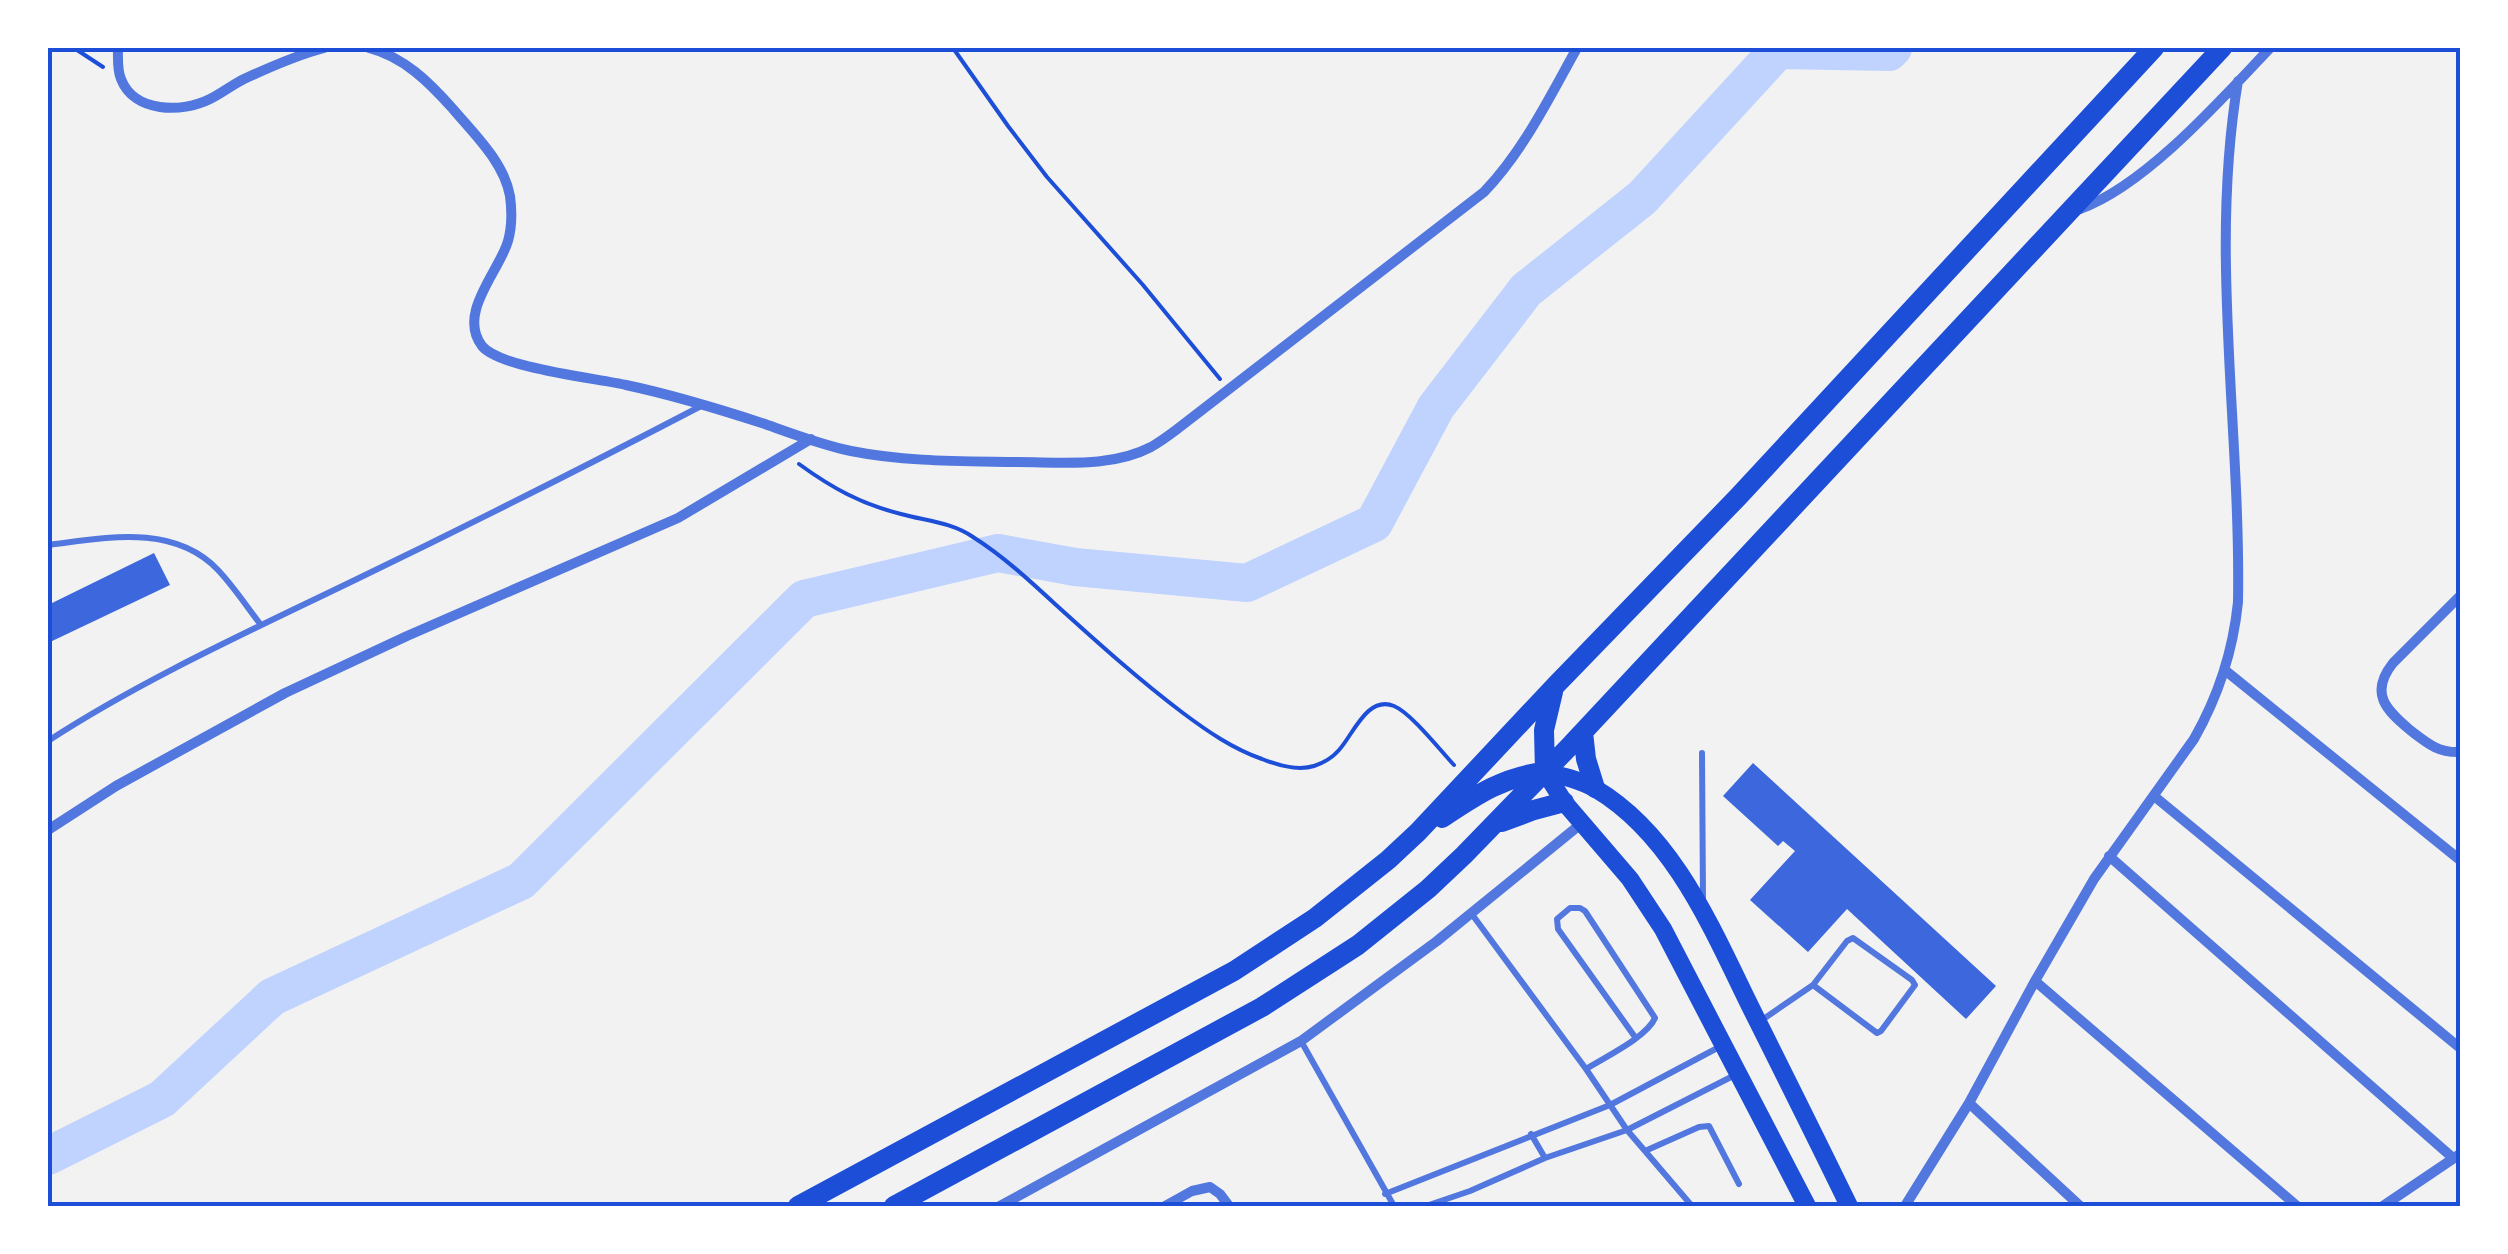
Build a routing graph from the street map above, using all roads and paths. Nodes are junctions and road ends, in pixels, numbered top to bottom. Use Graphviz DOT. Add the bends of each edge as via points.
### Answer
graph roads {
  1 [pos="74,48"];
  2 [pos="118,48"];
  3 [pos="324,48"];
  4 [pos="368,48"];
  5 [pos="952,48"];
  6 [pos="1577,48"];
  7 [pos="2154,48"];
  8 [pos="2222,48"];
  9 [pos="2270,48"];
  10 [pos="120,78"];
  11 [pos="2238,82"];
  12 [pos="2069,212"];
  13 [pos="1230,390"];
  14 [pos="704,405"];
  15 [pos="811,440"];
  16 [pos="786,454"];
  17 [pos="48,545"];
  18 [pos="2460,596"];
  19 [pos="261,626"];
  20 [pos="2226,671"];
  21 [pos="1555,686"];
  22 [pos="1583,732"];
  23 [pos="48,741"];
  24 [pos="2460,752"];
  25 [pos="1702,753"];
  26 [pos="1545,772"];
  27 [pos="1468,779"];
  28 [pos="1595,788"];
  29 [pos="2154,796"];
  30 [pos="1564,802"];
  31 [pos="1582,822"];
  32 [pos="1492,828"];
  33 [pos="48,830"];
  34 [pos="1418,832"];
  35 [pos="2109,856"];
  36 [pos="2460,860"];
  37 [pos="1702,912"];
  38 [pos="1471,914"];
  39 [pos="2034,981"];
  40 [pos="1813,984"];
  41 [pos="1758,1022"];
  42 [pos="1635,1037"];
  43 [pos="1301,1041"];
  44 [pos="1724,1044"];
  45 [pos="2460,1048"];
  46 [pos="1586,1069"];
  47 [pos="1739,1073"];
  48 [pos="1969,1102"];
  49 [pos="1610,1105"];
  50 [pos="1627,1130"];
  51 [pos="1532,1134"];
  52 [pos="1646,1151"];
  53 [pos="2457,1156"];
  54 [pos="1545,1158"];
  55 [pos="1738,1184"];
  56 [pos="1385,1194"];
  57 [pos="798,1206"];
  58 [pos="894,1206"];
  59 [pos="1000,1206"];
  60 [pos="1165,1206"];
  61 [pos="1228,1206"];
  62 [pos="1394,1206"];
  63 [pos="1426,1206"];
  64 [pos="1692,1206"];
  65 [pos="1807,1206"];
  66 [pos="1849,1206"];
  67 [pos="1906,1206"];
  68 [pos="2080,1206"];
  69 [pos="2297,1206"];
  70 [pos="2383,1206"];
  1 -- 10 [label="path"];
  2 -- 10 [label="street"];
  3 -- 10 [label="street" via="188,107 148,104"];
  4 -- 14 [label="street" via="394,56 428,81 485,146 510,194 508,244 475,316 485,350"];
  5 -- 13 [label="path" via="1047,177"];
  6 -- 13 [label="street" via="1521,148 1484,192"];
  7 -- 21 [label="highway"];
  8 -- 12 [label="highway"];
  9 -- 11 [label="street"];
  11 -- 12 [label="street" via="2128,183"];
  11 -- 20 [label="street" via="2225,202 2238,602"];
  12 -- 22 [label="highway"];
  13 -- 15 [label="street" via="1150,448 1092,463 906,458"];
  14 -- 15 [label="street"];
  14 -- 19 [label="lane"];
  15 -- 16 [label="street"];
  16 -- 27 [label="path" via="848,496 968,533 1170,703 1262,760 1317,765 1341,749 1365,714 1386,704 1408,717"];
  16 -- 33 [label="street" via="678,518 270,701"];
  17 -- 19 [label="lane" via="153,537 183,545 216,568"];
  18 -- 24 [label="street" via="2393,663 2382,684 2391,714 2431,747"];
  19 -- 23 [label="lane"];
  20 -- 29 [label="street" via="2201,727"];
  20 -- 36 [label="street"];
  21 -- 26 [label="highway" via="1544,730"];
  21 -- 27 [label="highway"];
  22 -- 26 [label="highway"];
  22 -- 28 [label="highway"];
  25 -- 37 [label="lane"];
  26 -- 28 [label="main road"];
  26 -- 30 [label="main road"];
  26 -- 32 [label="highway"];
  26 -- 34 [label="highway" via="1486,789"];
  27 -- 34 [label="highway"];
  28 -- 37 [label="main road" via="1648,833"];
  29 -- 35 [label="street"];
  29 -- 45 [label="street"];
  30 -- 31 [label="main road"];
  30 -- 32 [label="highway"];
  31 -- 38 [label="street"];
  31 -- 44 [label="main road" via="1646,901"];
  32 -- 58 [label="highway" via="1395,917 1314,975"];
  34 -- 57 [label="highway" via="1315,918 1234,971"];
  35 -- 39 [label="street"];
  35 -- 53 [label="street"];
  37 -- 41 [label="main road"];
  38 -- 43 [label="street"];
  38 -- 46 [label="lane"];
  39 -- 48 [label="street"];
  39 -- 69 [label="street"];
  40 -- 40 [label="lane" via="1853,938 1914,988 1874,1033"];
  40 -- 41 [label="lane"];
  41 -- 66 [label="main road"];
  42 -- 42 [label="lane" via="1655,1022 1653,1013 1584,912 1570,908 1557,919 1558,929"];
  42 -- 46 [label="lane"];
  43 -- 56 [label="lane"];
  43 -- 59 [label="street"];
  44 -- 47 [label="main road"];
  44 -- 49 [label="lane"];
  46 -- 49 [label="lane"];
  47 -- 50 [label="lane"];
  47 -- 65 [label="main road"];
  48 -- 67 [label="street"];
  48 -- 68 [label="street"];
  49 -- 50 [label="lane"];
  49 -- 51 [label="lane"];
  50 -- 52 [label="lane"];
  50 -- 54 [label="lane"];
  51 -- 54 [label="lane"];
  51 -- 56 [label="lane"];
  52 -- 55 [label="lane" via="1709,1126"];
  52 -- 64 [label="lane"];
  53 -- 70 [label="street"];
  54 -- 63 [label="lane"];
  56 -- 62 [label="lane"];
  60 -- 61 [label="street" via="1210,1187"];
}
